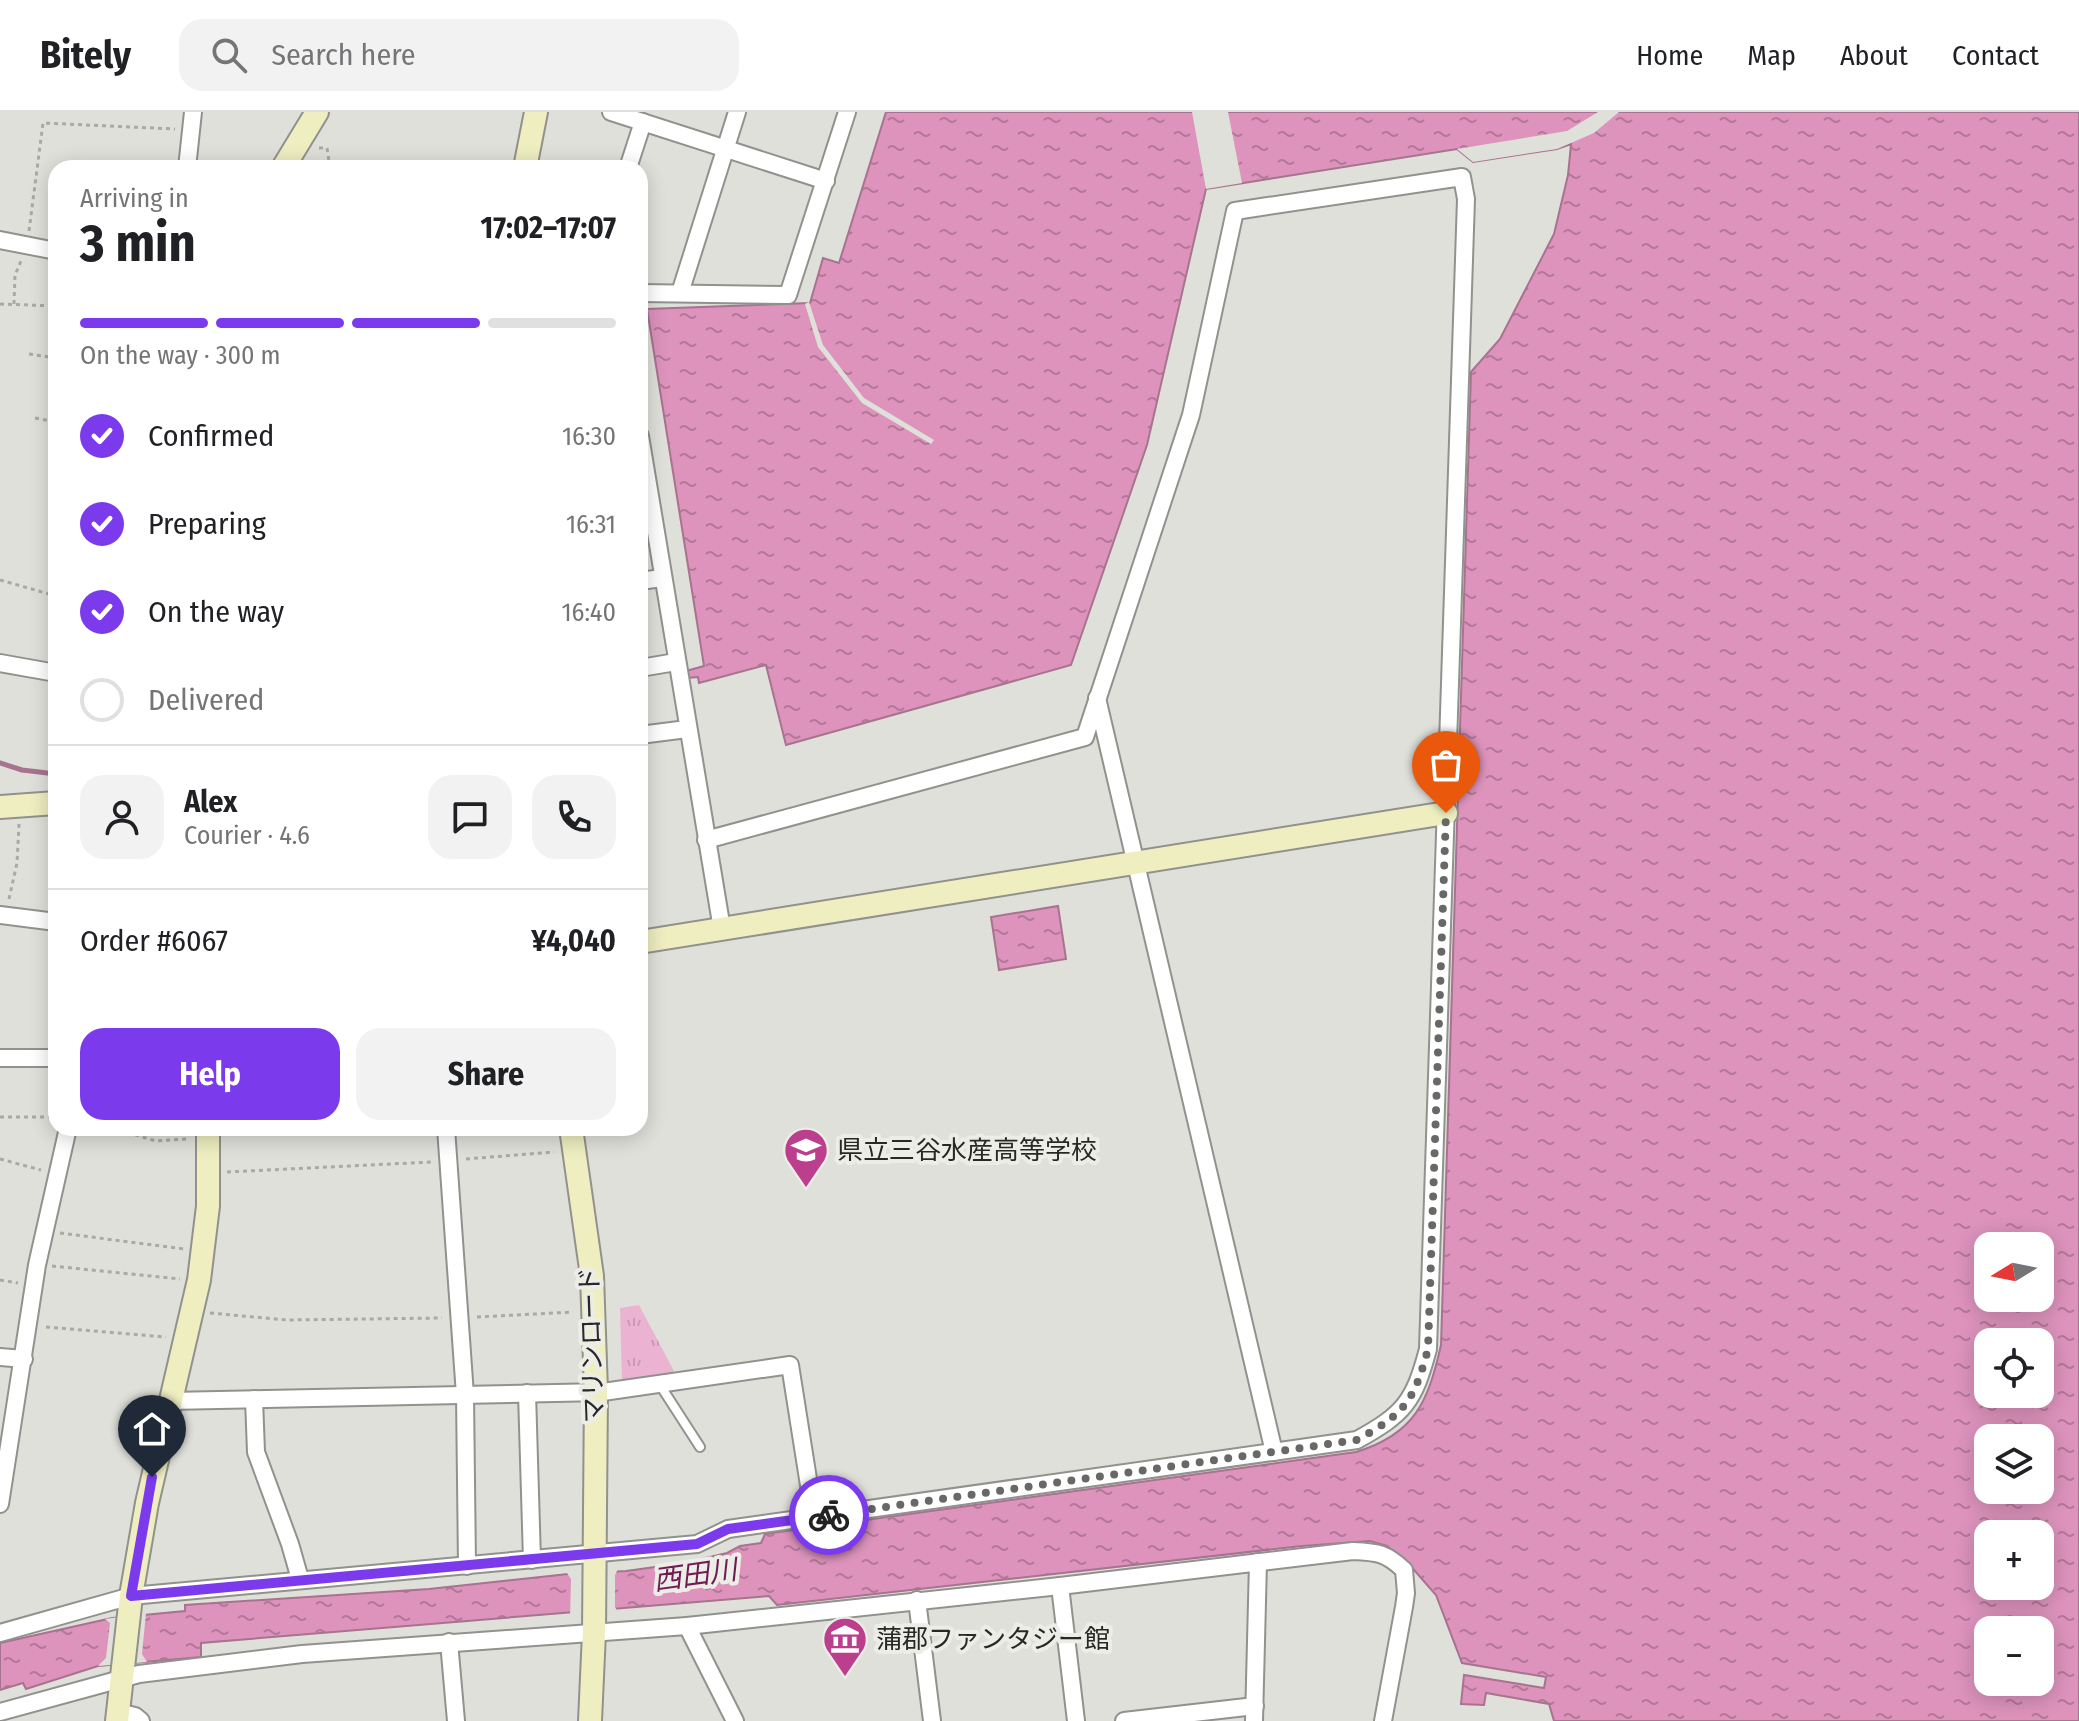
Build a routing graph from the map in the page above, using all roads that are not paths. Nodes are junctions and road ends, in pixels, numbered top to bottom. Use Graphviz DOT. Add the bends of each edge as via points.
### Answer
graph roads {
  1 [pos="193,112"];
  2 [pos="317,112"];
  3 [pos="536,112"];
  4 [pos="611,112"];
  5 [pos="737,112"];
  6 [pos="847,112"];
  7 [pos="643,122"];
  8 [pos="726,147"];
  9 [pos="188,160"];
  10 [pos="288,160"];
  11 [pos="527,160"];
  12 [pos="631,160"];
  13 [pos="826,181"];
  14 [pos="0,240"];
  15 [pos="48,249"];
  16 [pos="648,293"];
  17 [pos="680,293"];
  18 [pos="648,511"];
  19 [pos="662,578"];
  20 [pos="648,580"];
  21 [pos="676,662"];
  22 [pos="0,663"];
  23 [pos="648,667"];
  24 [pos="48,672"];
  25 [pos="1096,697"];
  26 [pos="687,729"];
  27 [pos="648,734"];
  28 [pos="48,804"];
  29 [pos="10,807"];
  30 [pos="1446,813"];
  31 [pos="706,840"];
  32 [pos="1135,861"];
  33 [pos="3,916"];
  34 [pos="48,921"];
  35 [pos="722,929"];
  36 [pos="648,941"];
  37 [pos="0,1058"];
  38 [pos="48,1058"];
  39 [pos="66,1136"];
  40 [pos="208,1136"];
  41 [pos="446,1136"];
  42 [pos="572,1139"];
  43 [pos="0,1357"];
  44 [pos="24,1359"];
  45 [pos="660,1385"];
  46 [pos="596,1391"];
  47 [pos="527,1393"];
  48 [pos="465,1395"];
  49 [pos="254,1399"];
  50 [pos="169,1401"];
  51 [pos="700,1447"];
  52 [pos="1274,1452"];
  53 [pos="0,1504"];
  54 [pos="814,1517"];
  55 [pos="593,1558"];
  56 [pos="532,1560"];
  57 [pos="1258,1562"];
  58 [pos="467,1566"];
  59 [pos="300,1579"];
  60 [pos="1060,1586"];
  61 [pos="917,1600"];
  62 [pos="130,1604"];
  63 [pos="687,1626"];
  64 [pos="594,1629"];
  65 [pos="0,1633"];
  66 [pos="449,1642"];
  67 [pos="122,1673"];
  68 [pos="1254,1713"];
  69 [pos="8,1714"];
  70 [pos="117,1717"];
  71 [pos="141,1721"];
  72 [pos="456,1721"];
  73 [pos="590,1721"];
  74 [pos="735,1721"];
  75 [pos="932,1721"];
  76 [pos="1076,1721"];
  77 [pos="1124,1721"];
  78 [pos="1383,1721"];
  1 -- 9 [label="street"];
  2 -- 10 [label="street"];
  3 -- 11 [label="street"];
  4 -- 7 [label="street"];
  5 -- 8 [label="street"];
  6 -- 13 [label="street"];
  7 -- 8 [label="street"];
  7 -- 12 [label="street"];
  8 -- 13 [label="street"];
  8 -- 17 [label="street"];
  13 -- 17 [label="street" via="788,295"];
  14 -- 15 [label="street"];
  16 -- 17 [label="street"];
  18 -- 19 [label="street"];
  19 -- 20 [label="street"];
  19 -- 21 [label="street"];
  21 -- 23 [label="street"];
  21 -- 26 [label="street"];
  22 -- 24 [label="street"];
  25 -- 30 [label="street" via="1191,415 1235,211 1462,177"];
  25 -- 31 [label="street" via="1085,737"];
  25 -- 32 [label="street"];
  26 -- 27 [label="street"];
  26 -- 31 [label="street"];
  28 -- 29 [label="street"];
  30 -- 32 [label="street"];
  30 -- 52 [label="street" via="1428,1349 1419,1384 1387,1423 1357,1440"];
  31 -- 35 [label="street"];
  32 -- 35 [label="street"];
  32 -- 52 [label="street"];
  33 -- 34 [label="street"];
  35 -- 36 [label="street"];
  37 -- 38 [label="street"];
  39 -- 44 [label="street" via="37,1265"];
  40 -- 50 [label="street" via="199,1280"];
  41 -- 48 [label="street"];
  42 -- 46 [label="street, マリンロード" via="592,1276"];
  43 -- 44 [label="street"];
  44 -- 53 [label="street"];
  45 -- 46 [label="street"];
  45 -- 51 [label="lane"];
  45 -- 54 [label="street" via="790,1365"];
  46 -- 47 [label="street"];
  46 -- 55 [label="street, マリンロード"];
  47 -- 48 [label="street"];
  47 -- 56 [label="street"];
  48 -- 49 [label="street"];
  48 -- 58 [label="street"];
  49 -- 50 [label="street"];
  49 -- 59 [label="street" via="256,1452"];
  50 -- 62 [label="street"];
  52 -- 54 [label="street"];
  54 -- 55 [label="street" via="728,1529 697,1544"];
  55 -- 56 [label="street"];
  55 -- 64 [label="street, マリンロード"];
  56 -- 58 [label="street"];
  57 -- 60 [label="street"];
  57 -- 68 [label="street"];
  57 -- 78 [label="street" via="1373,1552 1388,1556 1404,1570 1406,1593"];
  58 -- 59 [label="street"];
  59 -- 62 [label="street"];
  60 -- 61 [label="street"];
  60 -- 76 [label="street"];
  61 -- 63 [label="street"];
  61 -- 75 [label="street"];
  62 -- 65 [label="street"];
  62 -- 67 [label="street"];
  63 -- 64 [label="street"];
  63 -- 74 [label="street"];
  64 -- 66 [label="street"];
  64 -- 73 [label="street"];
  66 -- 67 [label="street"];
  66 -- 72 [label="street"];
  67 -- 69 [label="street"];
  67 -- 70 [label="street"];
  68 -- 77 [label="street"];
  70 -- 71 [label="street"];
}
